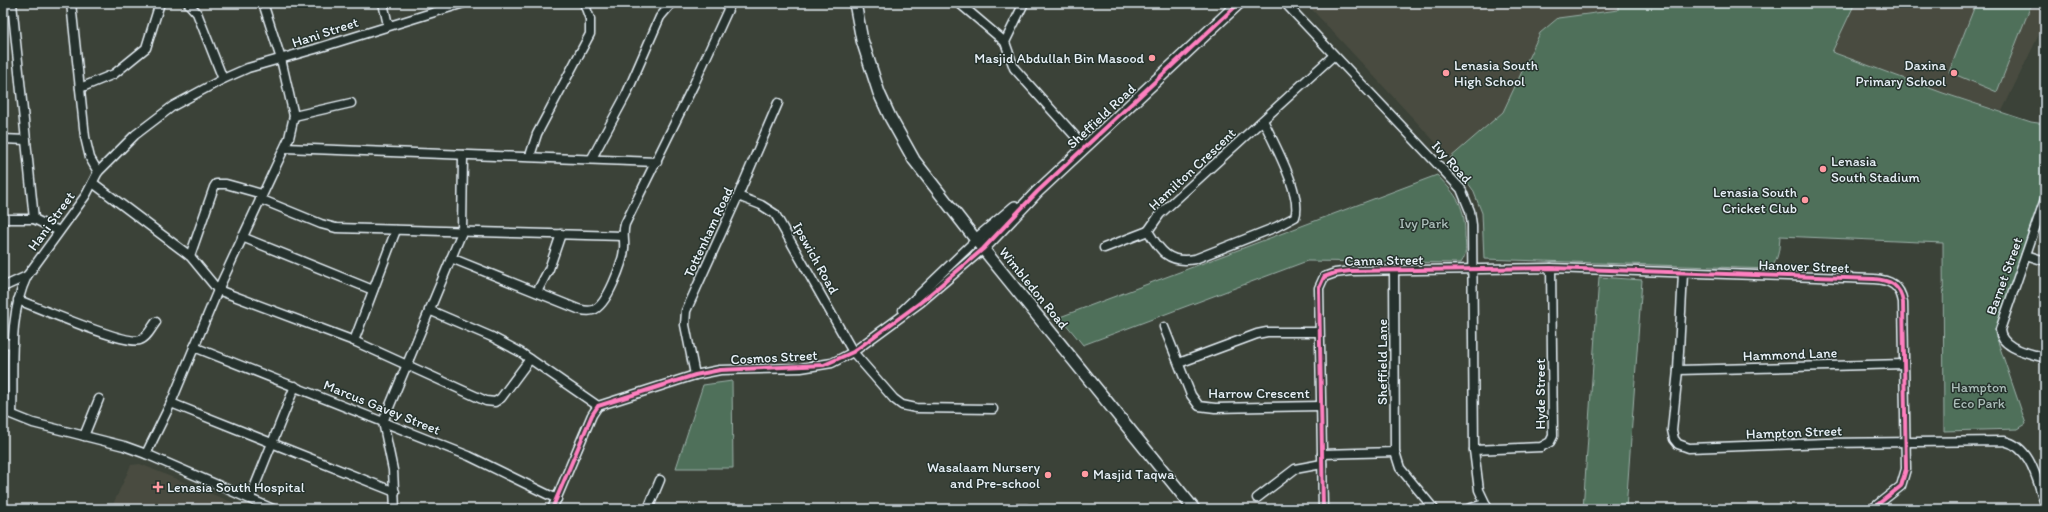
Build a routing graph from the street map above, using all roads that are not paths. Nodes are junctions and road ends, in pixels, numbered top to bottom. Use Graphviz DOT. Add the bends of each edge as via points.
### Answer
graph roads {
  1 [pos="12,3"];
  2 [pos="71,3"];
  3 [pos="160,3"];
  4 [pos="188,3"];
  5 [pos="263,3"];
  6 [pos="383,3"];
  7 [pos="464,3"];
  8 [pos="584,3"];
  9 [pos="672,3"];
  10 [pos="731,3"];
  11 [pos="855,3"];
  12 [pos="959,3"];
  13 [pos="1024,3"];
  14 [pos="1239,3"];
  15 [pos="1285,3"];
  16 [pos="388,25"];
  17 [pos="1004,42"];
  18 [pos="1333,56"];
  19 [pos="281,59"];
  20 [pos="224,79"];
  21 [pos="80,88"];
  22 [pos="351,103"];
  23 [pos="778,103"];
  24 [pos="294,116"];
  25 [pos="1263,120"];
  26 [pos="3,139"];
  27 [pos="26,140"];
  28 [pos="1084,146"];
  29 [pos="285,148"];
  30 [pos="463,155"];
  31 [pos="530,156"];
  32 [pos="592,158"];
  33 [pos="657,162"];
  34 [pos="98,172"];
  35 [pos="93,183"];
  36 [pos="738,196"];
  37 [pos="261,197"];
  38 [pos="2045,199"];
  39 [pos="3,219"];
  40 [pos="34,219"];
  41 [pos="396,230"];
  42 [pos="1148,231"];
  43 [pos="59,232"];
  44 [pos="462,232"];
  45 [pos="561,234"];
  46 [pos="623,236"];
  47 [pos="242,237"];
  48 [pos="979,244"];
  49 [pos="1104,248"];
  50 [pos="2026,255"];
  51 [pos="190,256"];
  52 [pos="451,258"];
  53 [pos="2045,261"];
  54 [pos="1551,268"];
  55 [pos="1472,269"];
  56 [pos="1394,271"];
  57 [pos="1683,273"];
  58 [pos="27,276"];
  59 [pos="3,287"];
  60 [pos="218,290"];
  61 [pos="373,290"];
  62 [pos="536,292"];
  63 [pos="18,300"];
  64 [pos="429,310"];
  65 [pos="156,322"];
  66 [pos="1164,327"];
  67 [pos="1320,332"];
  68 [pos="354,342"];
  69 [pos="3,343"];
  70 [pos="14,344"];
  71 [pos="194,347"];
  72 [pos="853,352"];
  73 [pos="2045,358"];
  74 [pos="530,359"];
  75 [pos="1179,363"];
  76 [pos="1904,364"];
  77 [pos="407,365"];
  78 [pos="1678,370"];
  79 [pos="695,375"];
  80 [pos="295,386"];
  81 [pos="99,399"];
  82 [pos="171,403"];
  83 [pos="598,406"];
  84 [pos="1320,406"];
  85 [pos="993,409"];
  86 [pos="3,411"];
  87 [pos="12,413"];
  88 [pos="383,422"];
  89 [pos="84,436"];
  90 [pos="273,442"];
  91 [pos="1905,442"];
  92 [pos="1474,450"];
  93 [pos="1395,452"];
  94 [pos="146,454"];
  95 [pos="1322,454"];
  96 [pos="1322,464"];
  97 [pos="660,480"];
  98 [pos="395,492"];
  99 [pos="250,498"];
  100 [pos="1257,498"];
  101 [pos="557,499"];
  102 [pos="2045,504"];
  103 [pos="1486,506"];
  104 [pos="273,509"];
  105 [pos="395,509"];
  106 [pos="552,509"];
  107 [pos="648,509"];
  108 [pos="1012,509"];
  109 [pos="1027,509"];
  110 [pos="1194,509"];
  111 [pos="1323,509"];
  112 [pos="1434,509"];
  113 [pos="1468,509"];
  114 [pos="1872,509"];
  1 -- 27 [label="street"];
  2 -- 21 [label="street"];
  3 -- 21 [label="street" via="148,43 141,52 114,74"];
  4 -- 20 [label="street" via="197,12"];
  5 -- 19 [label="street"];
  6 -- 16 [label="street"];
  7 -- 16 [label="street, Hani Street"];
  8 -- 31 [label="street" via="590,19 590,34 540,128"];
  9 -- 32 [label="street" via="660,17 626,94"];
  10 -- 33 [label="street"];
  11 -- 48 [label="street, Wimbledon Road" via="870,69 890,117 914,160"];
  12 -- 17 [label="street"];
  13 -- 17 [label="street"];
  14 -- 28 [label="street, Sheffield Road"];
  15 -- 18 [label="street, Ivy Road"];
  16 -- 19 [label="street, Hani Street"];
  17 -- 28 [label="street" via="1014,68"];
  18 -- 25 [label="street, Hamilton Crescent"];
  18 -- 55 [label="street, Ivy Road" via="1461,189 1470,210"];
  19 -- 20 [label="street, Hani Street" via="248,68"];
  19 -- 24 [label="street"];
  20 -- 34 [label="street, Hani Street" via="156,118"];
  21 -- 34 [label="street" via="87,148"];
  22 -- 24 [label="street"];
  23 -- 36 [label="street, Tottenham Road"];
  24 -- 29 [label="street"];
  25 -- 42 [label="street, Hamilton Crescent" via="1160,214"];
  25 -- 42 [label="street, Hamilton Crescent" via="1294,190 1298,205 1295,217 1276,227 1188,260 1170,258 1160,249"];
  26 -- 27 [label="street"];
  27 -- 40 [label="street"];
  28 -- 48 [label="street, Sheffield Road" via="1016,216"];
  29 -- 30 [label="street"];
  29 -- 37 [label="street"];
  30 -- 31 [label="street"];
  30 -- 44 [label="street"];
  31 -- 32 [label="street"];
  32 -- 33 [label="street"];
  33 -- 46 [label="street" via="627,220"];
  34 -- 35 [label="street, Hani Street"];
  35 -- 43 [label="street, Hani Street"];
  35 -- 51 [label="street"];
  36 -- 72 [label="street, Ipswich Road" via="775,214"];
  36 -- 79 [label="street, Tottenham Road" via="690,301 685,318"];
  37 -- 41 [label="street" via="329,226"];
  37 -- 47 [label="street"];
  37 -- 51 [label="street" via="226,184 216,184"];
  38 -- 50 [label="street, Barnet Street"];
  39 -- 40 [label="street"];
  40 -- 43 [label="street"];
  41 -- 44 [label="street"];
  41 -- 61 [label="street"];
  42 -- 49 [label="street"];
  43 -- 58 [label="street, Hani Street"];
  44 -- 45 [label="street"];
  44 -- 52 [label="street"];
  45 -- 46 [label="street"];
  45 -- 62 [label="street" via="549,268"];
  46 -- 62 [label="street" via="623,256 608,294 598,308 593,311 578,309"];
  47 -- 60 [label="street"];
  47 -- 61 [label="street"];
  48 -- 72 [label="street, Cosmos Street" via="922,302"];
  48 -- 110 [label="street, Wimbledon Road"];
  50 -- 53 [label="street"];
  50 -- 73 [label="street, Barnet Street" via="2000,325 2000,334 2006,344"];
  51 -- 60 [label="street"];
  52 -- 62 [label="street"];
  52 -- 64 [label="street"];
  54 -- 55 [label="street, Canna Street"];
  54 -- 57 [label="street, Hanover Street"];
  54 -- 92 [label="street, Hyde Street" via="1553,436 1550,442 1541,447"];
  55 -- 56 [label="street, Canna Street"];
  55 -- 92 [label="street, Ivy Road"];
  56 -- 67 [label="street, Canna Street" via="1350,271 1324,277 1319,288"];
  56 -- 93 [label="street, Sheffield Lane"];
  57 -- 76 [label="street, Hanover Street" via="1874,279 1889,282 1898,288 1903,302"];
  57 -- 78 [label="street, Hampton Street"];
  58 -- 59 [label="street"];
  58 -- 63 [label="street, Hani Street"];
  60 -- 68 [label="street"];
  60 -- 71 [label="street"];
  61 -- 68 [label="street"];
  63 -- 65 [label="street" via="116,337 136,341 143,338"];
  63 -- 70 [label="street, Hani Street" via="15,310"];
  64 -- 74 [label="street" via="492,337"];
  64 -- 77 [label="street"];
  66 -- 75 [label="street, Harrow Crescent"];
  67 -- 75 [label="street" via="1257,334"];
  67 -- 84 [label="street, Canna Street"];
  68 -- 77 [label="street"];
  69 -- 70 [label="street"];
  70 -- 87 [label="street, Hani Street"];
  71 -- 80 [label="street, Marcus Gavey Street"];
  71 -- 82 [label="street"];
  72 -- 79 [label="street, Cosmos Street" via="824,365 720,370"];
  72 -- 85 [label="street, Ipswich Road" via="902,405 916,408"];
  74 -- 77 [label="street" via="501,398 490,402"];
  74 -- 83 [label="street"];
  75 -- 84 [label="street, Harrow Crescent" via="1193,398 1199,406 1205,408"];
  76 -- 78 [label="street, Hammond Lane"];
  76 -- 91 [label="street, Hanover Street"];
  77 -- 88 [label="street"];
  78 -- 91 [label="street, Hampton Street" via="1672,430 1674,440 1683,447"];
  79 -- 83 [label="street, Cosmos Street"];
  80 -- 88 [label="street, Marcus Gavey Street"];
  80 -- 90 [label="street"];
  81 -- 89 [label="street"];
  82 -- 90 [label="street"];
  82 -- 94 [label="street"];
  83 -- 101 [label="street"];
  84 -- 95 [label="street, Canna Street"];
  86 -- 87 [label="street"];
  87 -- 89 [label="street" via="33,424"];
  88 -- 98 [label="street" via="391,456"];
  88 -- 101 [label="street, Marcus Gavey Street" via="492,466"];
  89 -- 94 [label="street"];
  90 -- 98 [label="street"];
  90 -- 99 [label="street"];
  91 -- 102 [label="street, Hampton Street" via="1994,441 2014,445 2023,451 2030,462"];
  91 -- 114 [label="street, Hanover Street" via="1904,480 1901,486"];
  92 -- 103 [label="street, Ivy Road" via="1477,478"];
  93 -- 95 [label="street"];
  93 -- 112 [label="street" via="1400,468"];
  94 -- 99 [label="street"];
  95 -- 96 [label="street, Canna Street"];
  96 -- 100 [label="street" via="1295,469"];
  96 -- 111 [label="street, Canna Street"];
  97 -- 107 [label="street"];
  98 -- 105 [label="street"];
  99 -- 104 [label="street"];
  101 -- 106 [label="street"];
  103 -- 113 [label="street"];
  108 -- 109 [label="street"];
}
